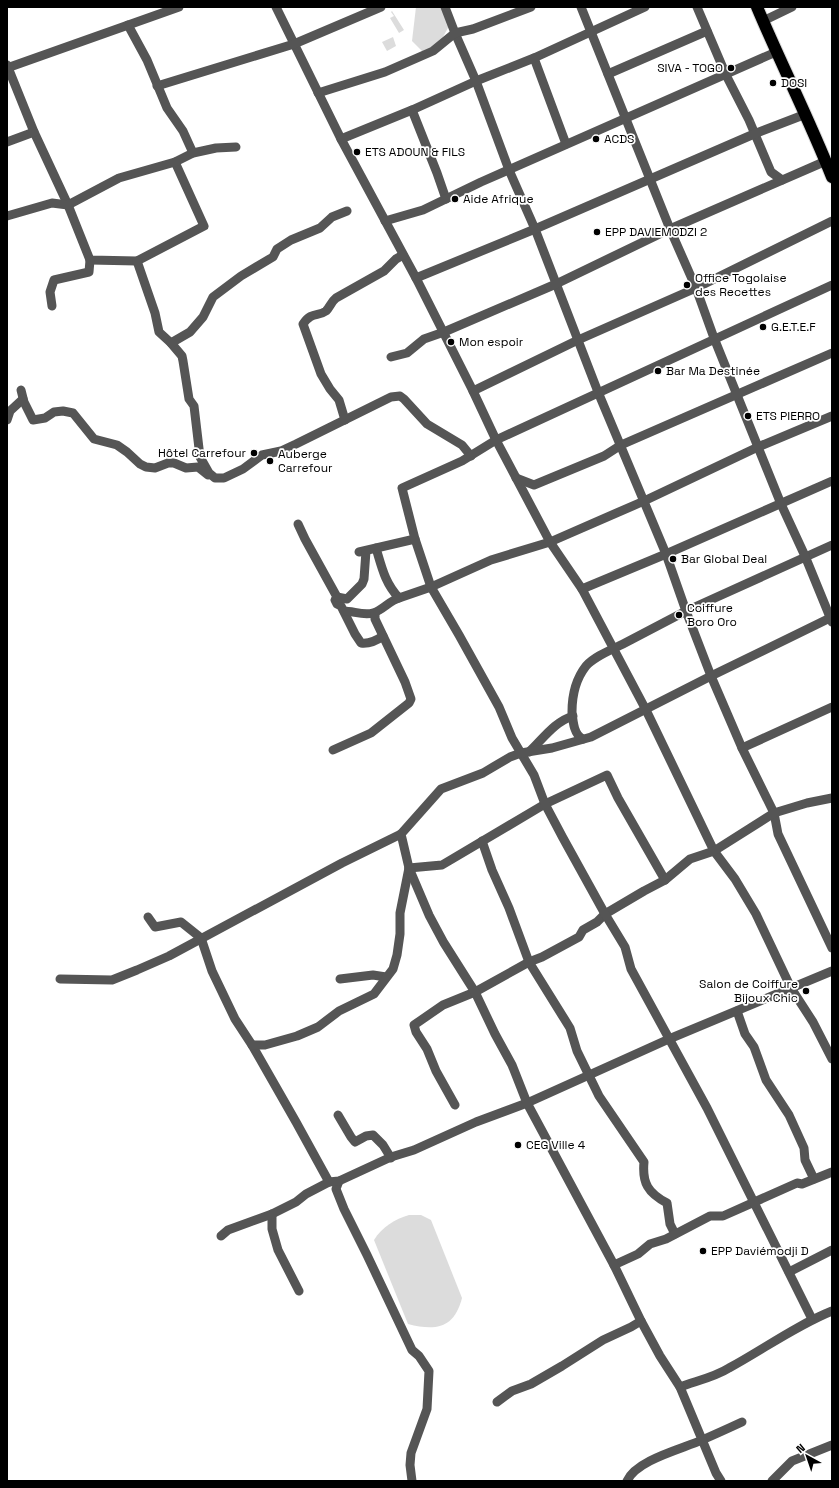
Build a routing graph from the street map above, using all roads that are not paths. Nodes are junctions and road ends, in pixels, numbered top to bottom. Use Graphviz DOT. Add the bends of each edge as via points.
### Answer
graph roads {
  1 [pos="179,7"];
  2 [pos="276,7"];
  3 [pos="381,7"];
  4 [pos="445,7"];
  5 [pos="531,7"];
  6 [pos="581,7"];
  7 [pos="645,7"];
  8 [pos="697,7"];
  9 [pos="757,7"];
  10 [pos="792,7"];
  11 [pos="763,21"];
  12 [pos="128,25"];
  13 [pos="707,31"];
  14 [pos="591,32"];
  15 [pos="454,33"];
  16 [pos="294,44"];
  17 [pos="776,52"];
  18 [pos="534,58"];
  19 [pos="7,67"];
  20 [pos="608,74"];
  21 [pos="726,75"];
  22 [pos="476,81"];
  23 [pos="157,86"];
  24 [pos="318,93"];
  25 [pos="412,110"];
  26 [pos="806,114"];
  27 [pos="626,119"];
  28 [pos="34,132"];
  29 [pos="754,134"];
  30 [pos="341,139"];
  31 [pos="7,142"];
  32 [pos="566,144"];
  33 [pos="236,147"];
  34 [pos="193,153"];
  35 [pos="826,161"];
  36 [pos="175,162"];
  37 [pos="510,170"];
  38 [pos="832,177"];
  39 [pos="650,179"];
  40 [pos="782,180"];
  41 [pos="446,199"];
  42 [pos="68,205"];
  43 [pos="347,211"];
  44 [pos="7,216"];
  45 [pos="832,220"];
  46 [pos="385,221"];
  47 [pos="535,229"];
  48 [pos="670,229"];
  49 [pos="403,255"];
  50 [pos="90,260"];
  51 [pos="137,261"];
  52 [pos="416,278"];
  53 [pos="556,284"];
  54 [pos="832,285"];
  55 [pos="696,288"];
  56 [pos="52,306"];
  57 [pos="444,332"];
  58 [pos="714,338"];
  59 [pos="578,340"];
  60 [pos="171,343"];
  61 [pos="832,352"];
  62 [pos="392,357"];
  63 [pos="473,391"];
  64 [pos="598,392"];
  65 [pos="737,395"];
  66 [pos="832,416"];
  67 [pos="7,420"];
  68 [pos="345,420"];
  69 [pos="496,440"];
  70 [pos="621,445"];
  71 [pos="758,447"];
  72 [pos="471,456"];
  73 [pos="215,478"];
  74 [pos="516,478"];
  75 [pos="832,481"];
  76 [pos="534,485"];
  77 [pos="528,499"];
  78 [pos="644,501"];
  79 [pos="781,504"];
  80 [pos="298,524"];
  81 [pos="415,539"];
  82 [pos="550,542"];
  83 [pos="832,545"];
  84 [pos="376,548"];
  85 [pos="666,554"];
  86 [pos="805,556"];
  87 [pos="431,587"];
  88 [pos="582,589"];
  89 [pos="399,598"];
  90 [pos="344,605"];
  91 [pos="686,611"];
  92 [pos="375,613"];
  93 [pos="831,619"];
  94 [pos="382,636"];
  95 [pos="614,648"];
  96 [pos="711,676"];
  97 [pos="832,707"];
  98 [pos="646,710"];
  99 [pos="573,716"];
  100 [pos="584,739"];
  101 [pos="742,748"];
  102 [pos="332,750"];
  103 [pos="525,752"];
  104 [pos="832,798"];
  105 [pos="545,804"];
  106 [pos="774,813"];
  107 [pos="401,834"];
  108 [pos="482,841"];
  109 [pos="714,851"];
  110 [pos="409,868"];
  111 [pos="665,880"];
  112 [pos="605,914"];
  113 [pos="148,917"];
  114 [pos="201,938"];
  115 [pos="832,948"];
  116 [pos="529,962"];
  117 [pos="832,972"];
  118 [pos="386,977"];
  119 [pos="60,979"];
  120 [pos="340,979"];
  121 [pos="791,988"];
  122 [pos="476,992"];
  123 [pos="737,1011"];
  124 [pos="669,1039"];
  125 [pos="252,1045"];
  126 [pos="832,1059"];
  127 [pos="589,1075"];
  128 [pos="527,1103"];
  129 [pos="455,1105"];
  130 [pos="338,1115"];
  131 [pos="391,1158"];
  132 [pos="832,1172"];
  133 [pos="814,1179"];
  134 [pos="340,1181"];
  135 [pos="329,1182"];
  136 [pos="754,1202"];
  137 [pos="272,1214"];
  138 [pos="675,1234"];
  139 [pos="221,1236"];
  140 [pos="832,1250"];
  141 [pos="614,1265"];
  142 [pos="789,1272"];
  143 [pos="299,1291"];
  144 [pos="832,1311"];
  145 [pos="812,1319"];
  146 [pos="641,1321"];
  147 [pos="680,1387"];
  148 [pos="497,1402"];
  149 [pos="742,1422"];
  150 [pos="702,1440"];
  151 [pos="832,1445"];
  152 [pos="783,1471"];
  153 [pos="412,1481"];
  154 [pos="627,1481"];
  155 [pos="721,1481"];
  156 [pos="772,1481"];
  157 [pos="786,1481"];
  1 -- 12 [label="street"];
  2 -- 16 [label="street"];
  3 -- 16 [label="street"];
  4 -- 15 [label="street"];
  5 -- 15 [label="street"];
  6 -- 14 [label="street"];
  7 -- 14 [label="street"];
  8 -- 13 [label="street"];
  9 -- 11 [label="highway"];
  10 -- 11 [label="street"];
  11 -- 17 [label="highway"];
  12 -- 19 [label="street"];
  12 -- 23 [label="street" via="148,60"];
  13 -- 20 [label="street"];
  13 -- 21 [label="street"];
  14 -- 18 [label="street"];
  14 -- 20 [label="street"];
  15 -- 22 [label="street"];
  15 -- 24 [label="street" via="433,51 385,72"];
  16 -- 23 [label="street"];
  16 -- 24 [label="street"];
  17 -- 21 [label="street"];
  17 -- 26 [label="highway"];
  18 -- 22 [label="street"];
  18 -- 32 [label="street"];
  19 -- 28 [label="street"];
  20 -- 27 [label="street"];
  21 -- 27 [label="street"];
  21 -- 29 [label="street"];
  22 -- 25 [label="street"];
  22 -- 37 [label="street"];
  23 -- 34 [label="street"];
  24 -- 30 [label="street"];
  25 -- 30 [label="street"];
  25 -- 41 [label="street"];
  26 -- 29 [label="street"];
  26 -- 35 [label="highway"];
  27 -- 32 [label="street"];
  27 -- 39 [label="street"];
  28 -- 31 [label="street"];
  28 -- 42 [label="street"];
  29 -- 39 [label="street"];
  29 -- 40 [label="street" via="771,172"];
  30 -- 46 [label="street"];
  32 -- 37 [label="street"];
  33 -- 34 [label="street"];
  34 -- 36 [label="street"];
  35 -- 38 [label="highway"];
  35 -- 40 [label="street"];
  36 -- 42 [label="street" via="119,178"];
  36 -- 51 [label="street" via="204,226"];
  37 -- 41 [label="street"];
  37 -- 47 [label="street"];
  39 -- 47 [label="street"];
  39 -- 48 [label="street"];
  40 -- 48 [label="street"];
  41 -- 46 [label="street" via="423,210"];
  42 -- 44 [label="street" via="52,203"];
  42 -- 50 [label="street"];
  43 -- 60 [label="street" via="332,217 320,228 291,240 277,249 273,257 226,287 213,297 203,317 190,332"];
  45 -- 55 [label="street"];
  46 -- 49 [label="street"];
  47 -- 52 [label="street"];
  47 -- 53 [label="street"];
  48 -- 53 [label="street"];
  48 -- 55 [label="street"];
  49 -- 52 [label="street"];
  49 -- 68 [label="street" via="384,271 336,298 325,311 308,317 303,324 321,374 339,400"];
  50 -- 51 [label="street"];
  50 -- 56 [label="street" via="89,272 54,280 50,292"];
  51 -- 60 [label="street" via="159,332"];
  52 -- 57 [label="street"];
  53 -- 57 [label="street"];
  53 -- 59 [label="street"];
  54 -- 58 [label="street"];
  55 -- 58 [label="street"];
  55 -- 59 [label="street"];
  57 -- 62 [label="street" via="424,339 406,352"];
  57 -- 63 [label="street"];
  58 -- 64 [label="street"];
  58 -- 65 [label="street"];
  59 -- 63 [label="street"];
  59 -- 64 [label="street"];
  60 -- 73 [label="street" via="183,361 189,399 194,406 200,457"];
  61 -- 65 [label="street"];
  63 -- 69 [label="street"];
  64 -- 69 [label="street"];
  64 -- 70 [label="street"];
  65 -- 70 [label="street"];
  65 -- 71 [label="street"];
  66 -- 71 [label="street"];
  67 -- 73 [label="street" via="22,394 33,420 46,418 54,412 72,413 94,439 117,445 146,467 155,468 174,463 186,468 198,468"];
  68 -- 72 [label="street" via="391,397 400,396 427,424 462,445"];
  68 -- 73 [label="street" via="281,451 262,455 243,469 224,478"];
  69 -- 72 [label="street"];
  69 -- 74 [label="street"];
  70 -- 76 [label="street" via="604,456"];
  70 -- 78 [label="street"];
  71 -- 78 [label="street"];
  71 -- 79 [label="street"];
  72 -- 81 [label="street" via="402,488"];
  74 -- 76 [label="street"];
  74 -- 77 [label="street"];
  75 -- 79 [label="street"];
  76 -- 77 [label="street"];
  77 -- 82 [label="street"];
  78 -- 82 [label="street"];
  78 -- 85 [label="street"];
  79 -- 85 [label="street"];
  79 -- 86 [label="street"];
  80 -- 90 [label="street" via="337,597"];
  81 -- 84 [label="street"];
  81 -- 87 [label="street"];
  82 -- 87 [label="street" via="491,560"];
  82 -- 88 [label="street"];
  83 -- 86 [label="street"];
  84 -- 89 [label="street" via="386,581"];
  84 -- 90 [label="street" via="363,551 362,584"];
  85 -- 88 [label="street"];
  85 -- 91 [label="street"];
  86 -- 91 [label="street"];
  86 -- 93 [label="street"];
  87 -- 89 [label="street"];
  87 -- 103 [label="street" via="499,708 512,738"];
  88 -- 95 [label="street"];
  89 -- 92 [label="street"];
  90 -- 92 [label="street" via="368,614"];
  90 -- 94 [label="street" via="352,628 361,643 367,644"];
  91 -- 95 [label="street"];
  91 -- 96 [label="street"];
  92 -- 94 [label="street"];
  93 -- 96 [label="street"];
  94 -- 102 [label="street" via="411,699 371,733"];
  95 -- 98 [label="street"];
  95 -- 99 [label="street" via="587,665 577,680"];
  96 -- 98 [label="street"];
  96 -- 101 [label="street"];
  97 -- 101 [label="street"];
  98 -- 100 [label="street"];
  98 -- 109 [label="street"];
  99 -- 100 [label="street" via="576,731 579,737"];
  99 -- 103 [label="street" via="550,729 540,742"];
  100 -- 103 [label="street"];
  101 -- 106 [label="street"];
  103 -- 105 [label="street"];
  103 -- 107 [label="street" via="510,757 484,773 441,789"];
  104 -- 106 [label="street"];
  105 -- 108 [label="street"];
  105 -- 111 [label="street" via="607,775"];
  105 -- 112 [label="street"];
  106 -- 109 [label="street"];
  106 -- 115 [label="street" via="778,834"];
  107 -- 110 [label="street"];
  107 -- 114 [label="street"];
  108 -- 110 [label="street" via="442,865"];
  108 -- 116 [label="street"];
  109 -- 111 [label="street" via="690,860"];
  109 -- 121 [label="street" via="756,914"];
  110 -- 118 [label="street" via="400,913 397,955 393,969"];
  110 -- 122 [label="street" via="444,944"];
  111 -- 112 [label="street"];
  112 -- 116 [label="street" via="583,930 579,937 542,958"];
  112 -- 124 [label="street" via="626,947 631,969"];
  113 -- 114 [label="street" via="155,927 181,922"];
  114 -- 119 [label="street" via="168,956 112,980"];
  114 -- 125 [label="street" via="212,971 235,1019"];
  116 -- 122 [label="street"];
  116 -- 127 [label="street" via="570,1028 577,1051"];
  117 -- 121 [label="street"];
  118 -- 120 [label="street" via="367,975"];
  118 -- 125 [label="street" via="374,994 339,1011 318,1027 265,1045"];
  121 -- 123 [label="street"];
  121 -- 126 [label="street" via="813,1022"];
  122 -- 128 [label="street" via="512,1065"];
  122 -- 129 [label="street" via="443,1005 414,1025"];
  123 -- 124 [label="street"];
  123 -- 133 [label="street" via="766,1080 789,1115"];
  124 -- 127 [label="street"];
  124 -- 136 [label="street"];
  125 -- 135 [label="street"];
  127 -- 128 [label="street"];
  127 -- 138 [label="street" via="599,1096 644,1162 644,1183 656,1197 667,1203 670,1224"];
  128 -- 131 [label="street"];
  128 -- 141 [label="street"];
  130 -- 131 [label="street" via="355,1142 373,1135"];
  131 -- 134 [label="street"];
  132 -- 133 [label="street"];
  133 -- 136 [label="street" via="802,1184 797,1183"];
  134 -- 135 [label="street"];
  134 -- 153 [label="street" via="336,1189 344,1210 412,1350 429,1370 427,1409 411,1453"];
  135 -- 137 [label="street"];
  136 -- 138 [label="street" via="723,1216 710,1216"];
  136 -- 142 [label="street"];
  137 -- 139 [label="street" via="228,1230"];
  137 -- 143 [label="street" via="272,1229 278,1250"];
  138 -- 141 [label="street" via="650,1244 638,1254"];
  140 -- 142 [label="street"];
  141 -- 146 [label="street"];
  142 -- 145 [label="street"];
  144 -- 145 [label="street"];
  145 -- 147 [label="street" via="728,1369"];
  146 -- 147 [label="street"];
  146 -- 148 [label="street" via="603,1340 531,1384 512,1391"];
  147 -- 150 [label="street"];
  149 -- 150 [label="street"];
  150 -- 154 [label="street" via="649,1462 630,1474"];
  150 -- 155 [label="street"];
  151 -- 152 [label="street" via="792,1461"];
  152 -- 156 [label="street"];
  152 -- 157 [label="street"];
}
